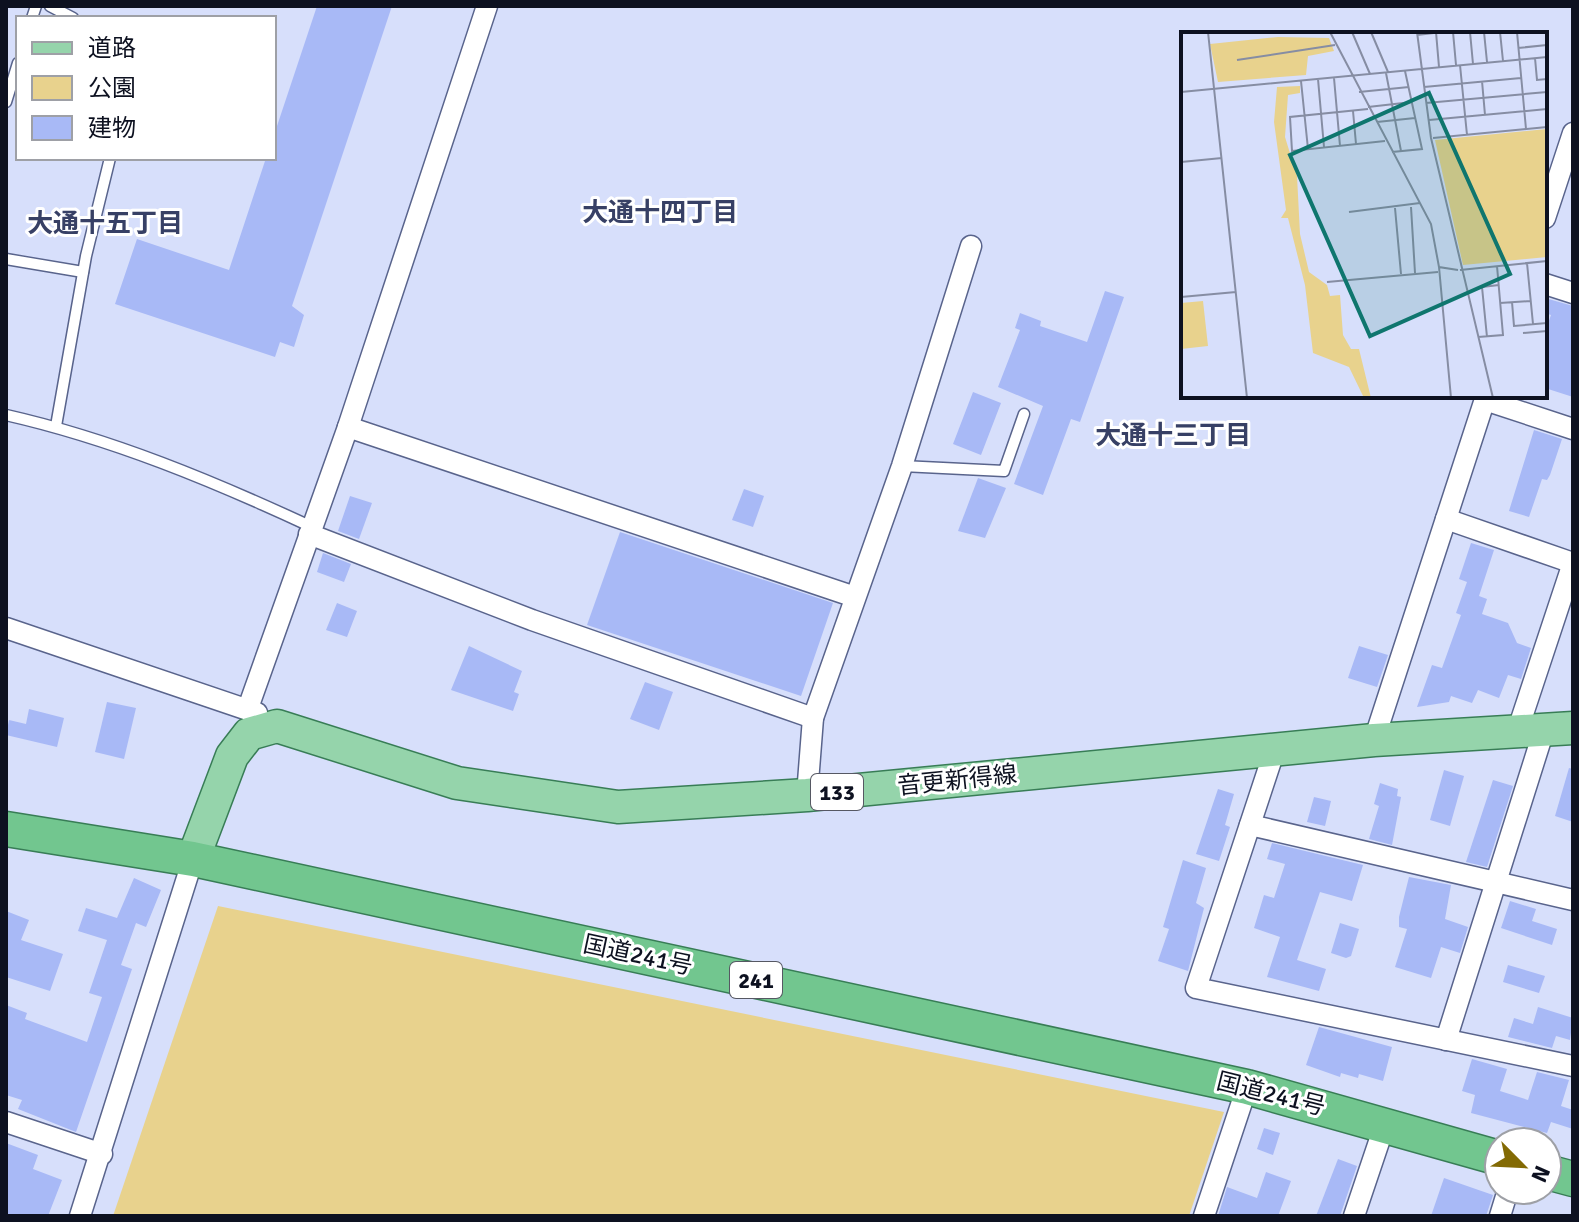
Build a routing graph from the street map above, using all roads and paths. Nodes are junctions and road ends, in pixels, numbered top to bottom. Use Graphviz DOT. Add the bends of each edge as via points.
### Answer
graph roads {
  1 [pos="50,6"];
  2 [pos="487,6"];
  3 [pos="69,16"];
  4 [pos="16,70"];
  5 [pos="6,102"];
  6 [pos="1571,146"];
  7 [pos="110,160"];
  8 [pos="1547,212"];
  9 [pos="971,246"];
  10 [pos="6,259"];
  11 [pos="83,272"];
  12 [pos="1547,285"];
  13 [pos="1573,293"];
  14 [pos="1486,398"];
  15 [pos="1024,414"];
  16 [pos="6,415"];
  17 [pos="56,426"];
  18 [pos="348,427"];
  19 [pos="1573,429"];
  20 [pos="902,466"];
  21 [pos="1446,519"];
  22 [pos="311,531"];
  23 [pos="1573,563"];
  24 [pos="855,597"];
  25 [pos="6,628"];
  26 [pos="248,708"];
  27 [pos="813,718"];
  28 [pos="277,726"];
  29 [pos="1545,729"];
  30 [pos="1374,740"];
  31 [pos="1275,749"];
  32 [pos="807,795"];
  33 [pos="1250,825"];
  34 [pos="6,829"];
  35 [pos="193,859"];
  36 [pos="1495,882"];
  37 [pos="1573,900"];
  38 [pos="1446,1040"];
  39 [pos="1572,1063"];
  40 [pos="1247,1087"];
  41 [pos="6,1122"];
  42 [pos="1385,1124"];
  43 [pos="1483,1153"];
  44 [pos="102,1154"];
  45 [pos="80,1216"];
  46 [pos="1204,1216"];
  47 [pos="1354,1216"];
  1 -- 3 [label="lane"];
  2 -- 18 [label="street"];
  4 -- 5 [label="lane"];
  6 -- 8 [label="street"];
  7 -- 11 [label="lane"];
  9 -- 20 [label="street"];
  10 -- 11 [label="lane"];
  11 -- 17 [label="lane"];
  12 -- 13 [label="street"];
  14 -- 19 [label="street"];
  14 -- 21 [label="street"];
  15 -- 20 [label="lane" via="1004,471"];
  16 -- 17 [label="lane"];
  17 -- 22 [label="lane" via="218,483"];
  18 -- 22 [label="street"];
  18 -- 24 [label="street"];
  20 -- 24 [label="street"];
  21 -- 23 [label="street"];
  21 -- 30 [label="street"];
  22 -- 26 [label="street"];
  22 -- 27 [label="street" via="532,620"];
  23 -- 29 [label="street"];
  24 -- 27 [label="street"];
  25 -- 26 [label="street"];
  26 -- 28 [label="street"];
  27 -- 32 [label="street"];
  28 -- 32 [label="main road, 音更新得線 / 133" via="457,783 618,807"];
  28 -- 35 [label="main road" via="249,734 232,756"];
  29 -- 30 [label="main road, 音更新得線 / 133"];
  29 -- 36 [label="street"];
  30 -- 31 [label="main road, 音更新得線 / 133"];
  31 -- 32 [label="main road, 音更新得線 / 133"];
  31 -- 33 [label="street"];
  33 -- 36 [label="street"];
  33 -- 38 [label="street" via="1196,988"];
  34 -- 35 [label="highway, 国道241号 / 241"];
  35 -- 40 [label="highway, 国道241号 / 241"];
  35 -- 44 [label="street"];
  36 -- 37 [label="street"];
  36 -- 38 [label="street"];
  38 -- 39 [label="street"];
  40 -- 42 [label="highway, 国道241号 / 241"];
  40 -- 46 [label="street"];
  41 -- 44 [label="street"];
  42 -- 43 [label="highway, 国道241号 / 241"];
  42 -- 47 [label="street"];
  44 -- 45 [label="street"];
}
